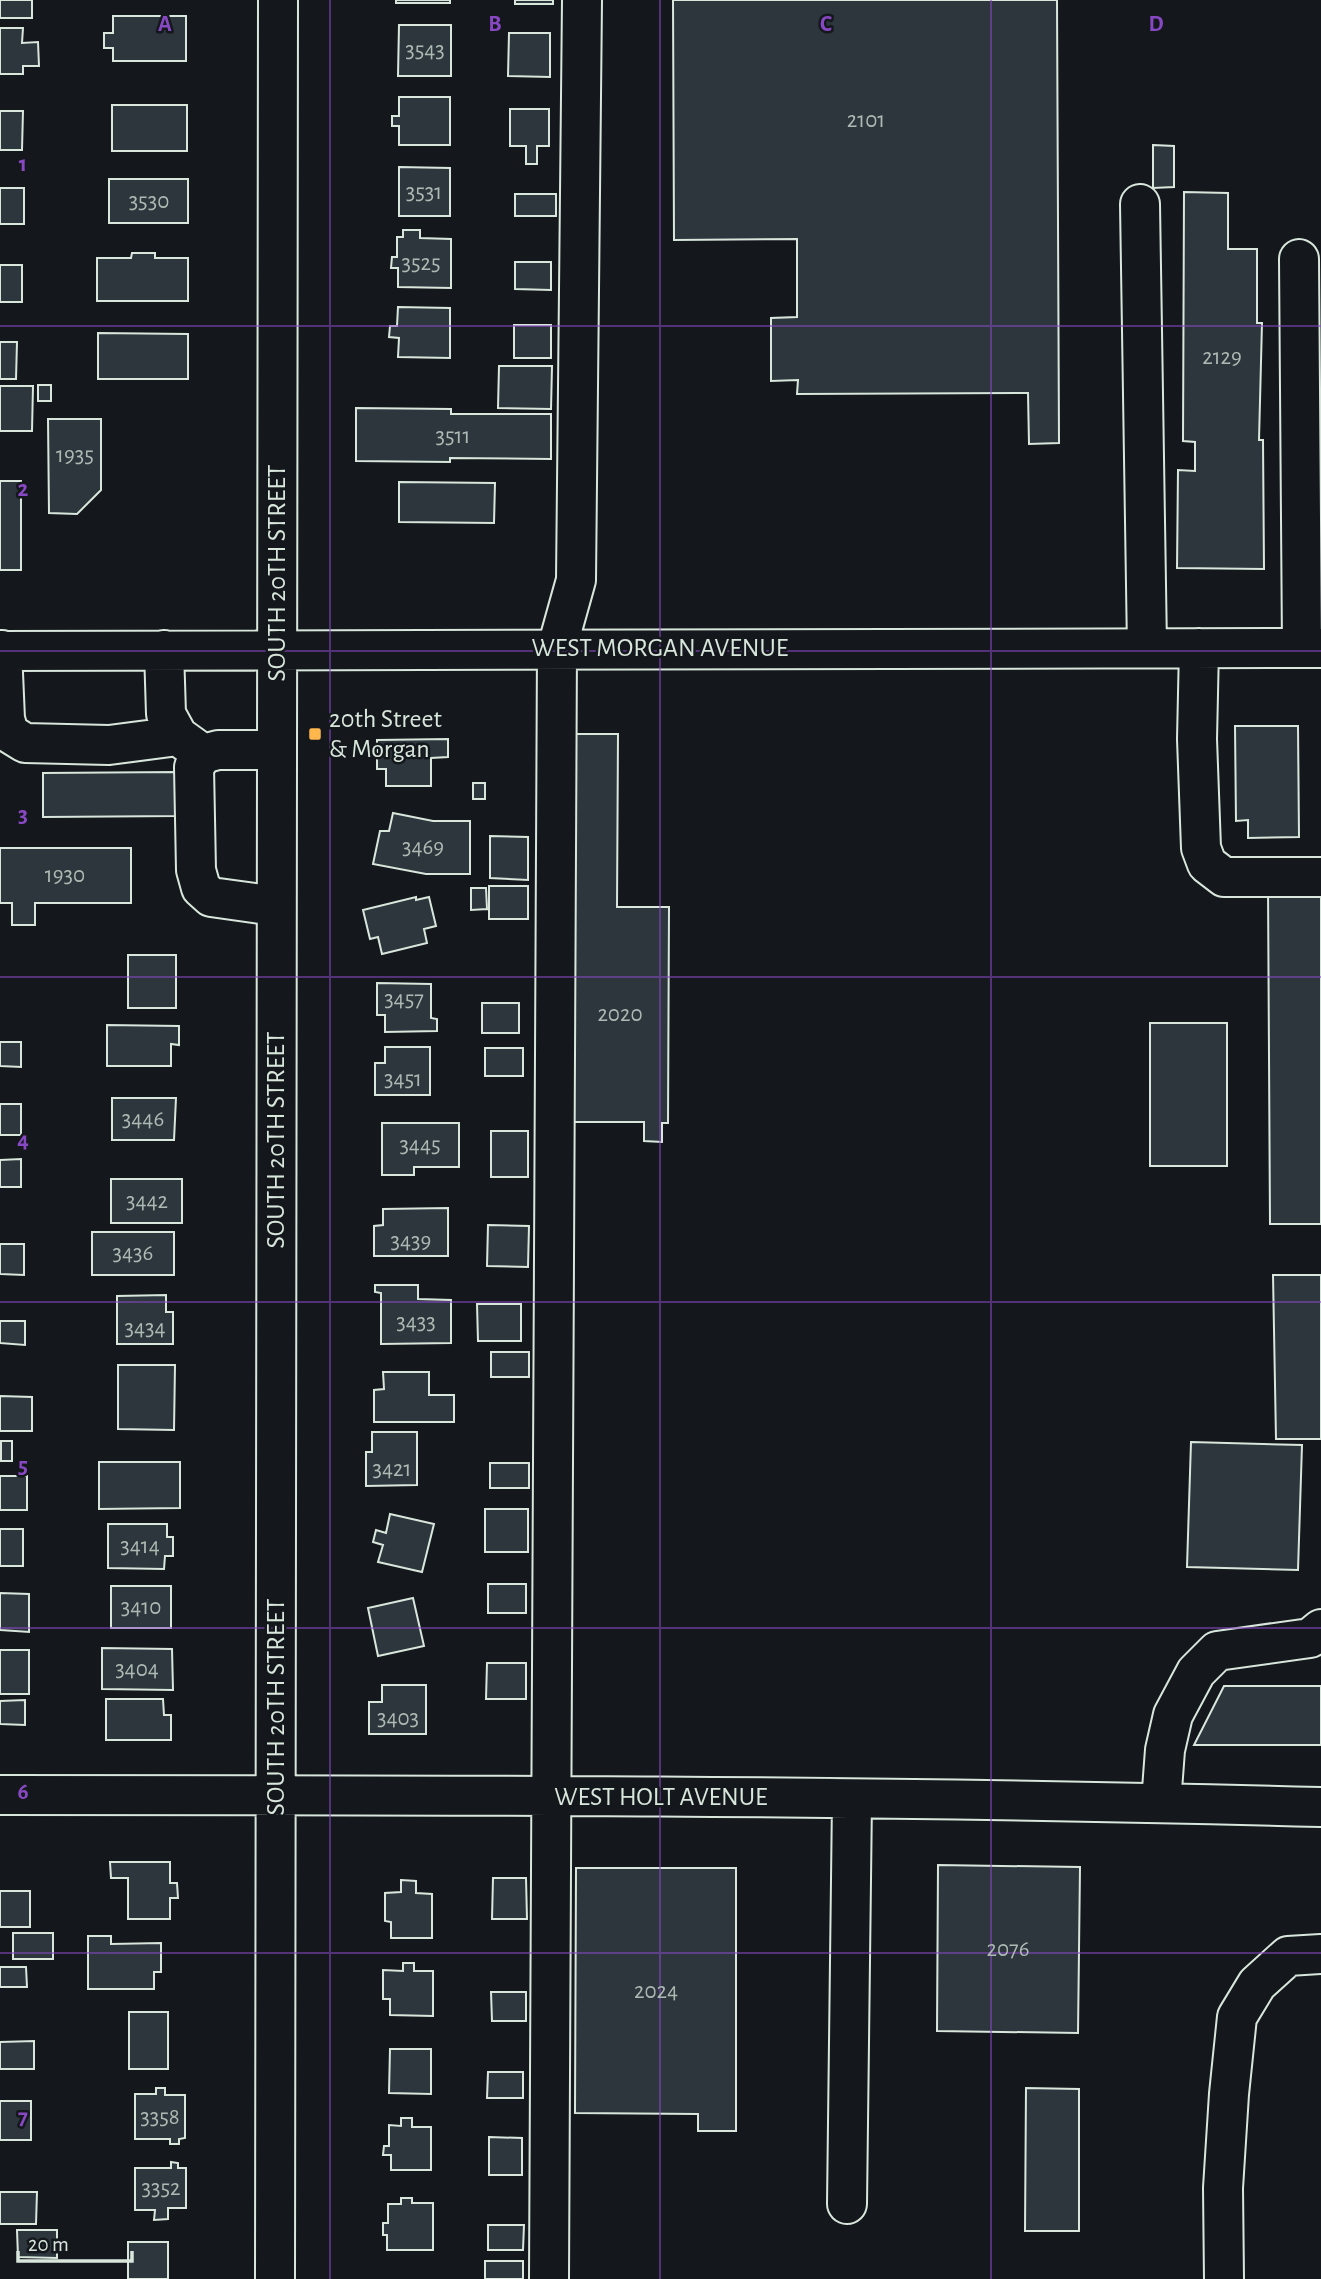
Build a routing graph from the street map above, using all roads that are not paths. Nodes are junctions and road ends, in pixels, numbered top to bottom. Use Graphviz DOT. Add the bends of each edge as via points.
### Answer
graph roads {
  1 [pos="278,0"];
  2 [pos="582,0"];
  3 [pos="1140,204"];
  4 [pos="1299,260"];
  5 [pos="557,648"];
  6 [pos="1147,648"];
  7 [pos="1199,648"];
  8 [pos="1312,648"];
  9 [pos="277,649"];
  10 [pos="1,650"];
  11 [pos="164,650"];
  12 [pos="191,745"];
  13 [pos="276,750"];
  14 [pos="1321,877"];
  15 [pos="276,906"];
  16 [pos="1321,1629"];
  17 [pos="275,1794"];
  18 [pos="0,1795"];
  19 [pos="552,1797"];
  20 [pos="852,1799"];
  21 [pos="1161,1803"];
  22 [pos="1321,1807"];
  23 [pos="1321,1954"];
  24 [pos="848,2204"];
  25 [pos="275,2279"];
  26 [pos="550,2279"];
  27 [pos="1224,2279"];
  1 -- 9 [label="street, SOUTH 20TH STREET"];
  2 -- 5 [label="street" via="576,580"];
  3 -- 6 [label="street"];
  4 -- 8 [label="street"];
  5 -- 6 [label="street, WEST MORGAN AVENUE"];
  5 -- 9 [label="street, WEST MORGAN AVENUE"];
  5 -- 19 [label="street"];
  6 -- 7 [label="street, WEST MORGAN AVENUE"];
  7 -- 8 [label="street, WEST MORGAN AVENUE"];
  7 -- 14 [label="street" via="1201,848 1207,864 1224,877"];
  9 -- 11 [label="street, WEST MORGAN AVENUE"];
  9 -- 13 [label="street, SOUTH 20TH STREET"];
  10 -- 11 [label="street, WEST MORGAN AVENUE"];
  10 -- 12 [label="street" via="5,719 9,733 25,743"];
  11 -- 12 [label="street" via="166,714"];
  12 -- 13 [label="street"];
  12 -- 15 [label="street" via="196,870 201,888 211,897"];
  13 -- 15 [label="street, SOUTH 20TH STREET"];
  15 -- 17 [label="street, SOUTH 20TH STREET"];
  16 -- 21 [label="street" via="1310,1638 1217,1650 1196,1672 1173,1715"];
  17 -- 18 [label="street, WEST HOLT AVENUE"];
  17 -- 19 [label="street, WEST HOLT AVENUE"];
  17 -- 25 [label="street, SOUTH 20TH STREET"];
  19 -- 20 [label="street, WEST HOLT AVENUE"];
  19 -- 26 [label="street"];
  20 -- 21 [label="street, WEST HOLT AVENUE"];
  20 -- 24 [label="street"];
  21 -- 22 [label="street, WEST HOLT AVENUE"];
  23 -- 27 [label="street" via="1288,1956 1257,1984 1237,2017 1223,2188"];
}
